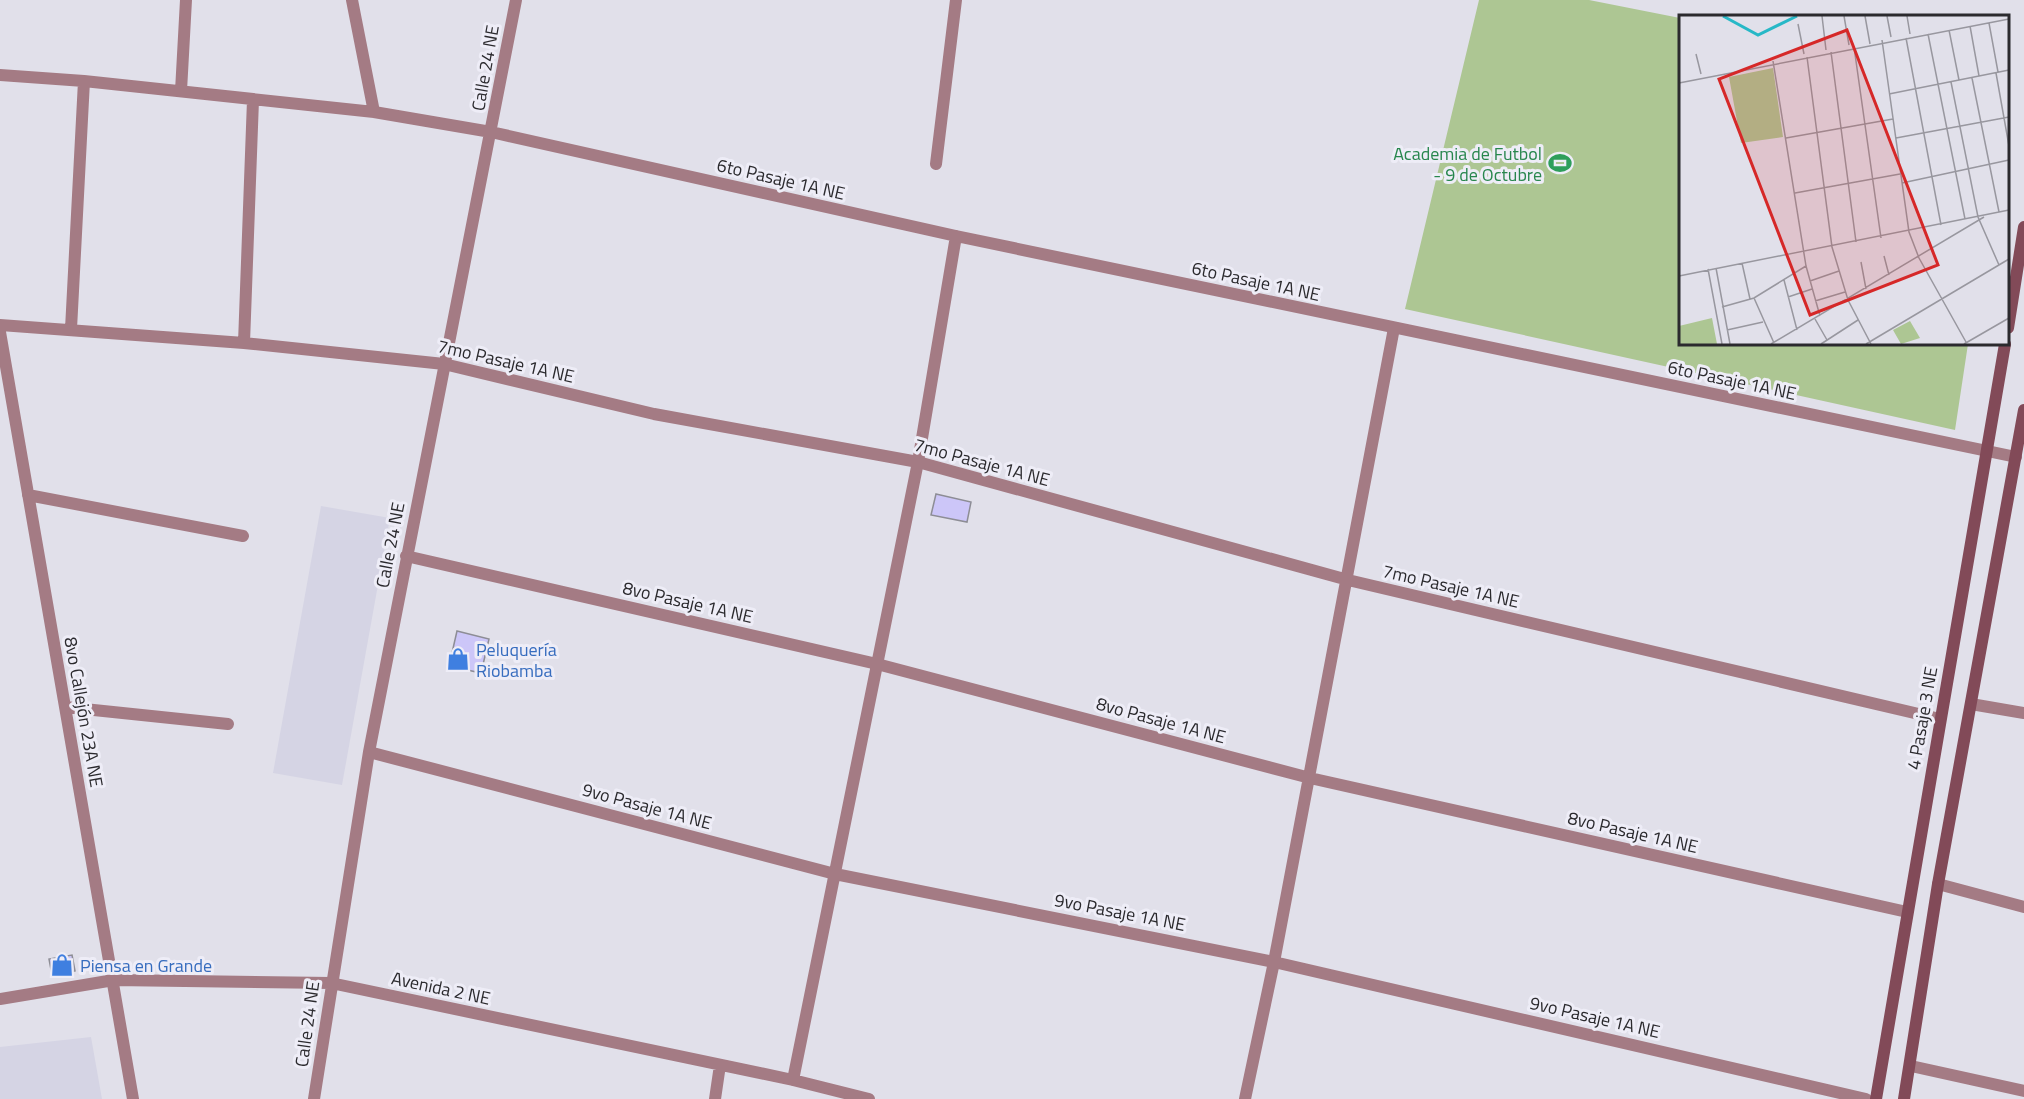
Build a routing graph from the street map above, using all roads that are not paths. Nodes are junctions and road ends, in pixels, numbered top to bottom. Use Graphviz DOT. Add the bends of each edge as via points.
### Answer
graph roads {
  1 [pos="186,0"];
  2 [pos="352,0"];
  3 [pos="516,0"];
  4 [pos="956,0"];
  5 [pos="0,75"];
  6 [pos="84,81"];
  7 [pos="180,92"];
  8 [pos="253,100"];
  9 [pos="374,112"];
  10 [pos="491,132"];
  11 [pos="936,164"];
  12 [pos="2024,227"];
  13 [pos="956,237"];
  14 [pos="2009,316"];
  15 [pos="0,325"];
  16 [pos="1394,328"];
  17 [pos="71,329"];
  18 [pos="0,332"];
  19 [pos="244,343"];
  20 [pos="2005,345"];
  21 [pos="444,364"];
  22 [pos="2024,410"];
  23 [pos="1987,452"];
  24 [pos="2016,458"];
  25 [pos="918,462"];
  26 [pos="28,495"];
  27 [pos="243,536"];
  28 [pos="406,556"];
  29 [pos="1348,580"];
  30 [pos="877,664"];
  31 [pos="1971,704"];
  32 [pos="65,707"];
  33 [pos="2024,712"];
  34 [pos="1940,719"];
  35 [pos="228,724"];
  36 [pos="369,752"];
  37 [pos="1310,777"];
  38 [pos="835,874"];
  39 [pos="1938,884"];
  40 [pos="2024,907"];
  41 [pos="1907,912"];
  42 [pos="1274,962"];
  43 [pos="114,980"];
  44 [pos="331,983"];
  45 [pos="0,999"];
  46 [pos="720,1065"];
  47 [pos="1911,1066"];
  48 [pos="793,1080"];
  49 [pos="2024,1091"];
  50 [pos="133,1099"];
  51 [pos="314,1099"];
  52 [pos="715,1099"];
  53 [pos="869,1099"];
  54 [pos="1245,1099"];
  55 [pos="1866,1099"];
  56 [pos="1876,1099"];
  57 [pos="1904,1099"];
  1 -- 7 [label="street"];
  2 -- 9 [label="street"];
  3 -- 10 [label="street, Calle 24 NE"];
  4 -- 11 [label="street"];
  5 -- 6 [label="street, 6to Pasaje 1A NE"];
  6 -- 7 [label="street, 6to Pasaje 1A NE"];
  6 -- 17 [label="street"];
  7 -- 8 [label="street, 6to Pasaje 1A NE"];
  8 -- 9 [label="street, 6to Pasaje 1A NE"];
  8 -- 19 [label="street"];
  9 -- 10 [label="street, 6to Pasaje 1A NE"];
  10 -- 13 [label="street, 6to Pasaje 1A NE"];
  10 -- 21 [label="street, Calle 24 NE"];
  12 -- 14 [label="street"];
  13 -- 16 [label="street, 6to Pasaje 1A NE"];
  13 -- 25 [label="street"];
  15 -- 17 [label="street, 7mo Pasaje 1A NE"];
  16 -- 23 [label="street, 6to Pasaje 1A NE"];
  16 -- 29 [label="street"];
  17 -- 19 [label="street, 7mo Pasaje 1A NE"];
  18 -- 26 [label="street, 8vo Callejón 23A NE"];
  19 -- 21 [label="street, 7mo Pasaje 1A NE"];
  20 -- 23 [label="street, 4 Pasaje 3 NE"];
  21 -- 25 [label="street, 7mo Pasaje 1A NE" via="654,414"];
  21 -- 28 [label="street, Calle 24 NE"];
  22 -- 24 [label="street"];
  23 -- 24 [label="street, 6to Pasaje 1A NE"];
  23 -- 34 [label="street, 4 Pasaje 3 NE"];
  24 -- 31 [label="street"];
  25 -- 29 [label="street, 7mo Pasaje 1A NE"];
  25 -- 30 [label="street"];
  26 -- 27 [label="street"];
  26 -- 32 [label="street, 8vo Callejón 23A NE"];
  28 -- 30 [label="street, 8vo Pasaje 1A NE"];
  28 -- 36 [label="street, Calle 24 NE"];
  29 -- 34 [label="street, 7mo Pasaje 1A NE"];
  29 -- 37 [label="street"];
  30 -- 37 [label="street, 8vo Pasaje 1A NE"];
  30 -- 38 [label="street"];
  31 -- 33 [label="street"];
  31 -- 39 [label="street"];
  32 -- 35 [label="street"];
  32 -- 43 [label="street, 8vo Callejón 23A NE"];
  34 -- 41 [label="street, 4 Pasaje 3 NE"];
  36 -- 38 [label="street, 9vo Pasaje 1A NE"];
  36 -- 44 [label="street, Calle 24 NE"];
  37 -- 41 [label="street, 8vo Pasaje 1A NE"];
  37 -- 42 [label="street"];
  38 -- 42 [label="street, 9vo Pasaje 1A NE"];
  38 -- 48 [label="street"];
  39 -- 40 [label="street"];
  39 -- 47 [label="street"];
  41 -- 56 [label="street, 4 Pasaje 3 NE"];
  42 -- 54 [label="street"];
  42 -- 55 [label="street, 9vo Pasaje 1A NE"];
  43 -- 44 [label="street, Avenida 2 NE"];
  43 -- 45 [label="street, Avenida 2 NE"];
  43 -- 50 [label="street, 8vo Callejón 23A NE"];
  44 -- 46 [label="street, Avenida 2 NE"];
  44 -- 51 [label="street, Calle 24 NE"];
  46 -- 48 [label="street, Avenida 2 NE"];
  46 -- 52 [label="street"];
  47 -- 49 [label="street"];
  47 -- 57 [label="street"];
  48 -- 53 [label="street, Avenida 2 NE"];
}
